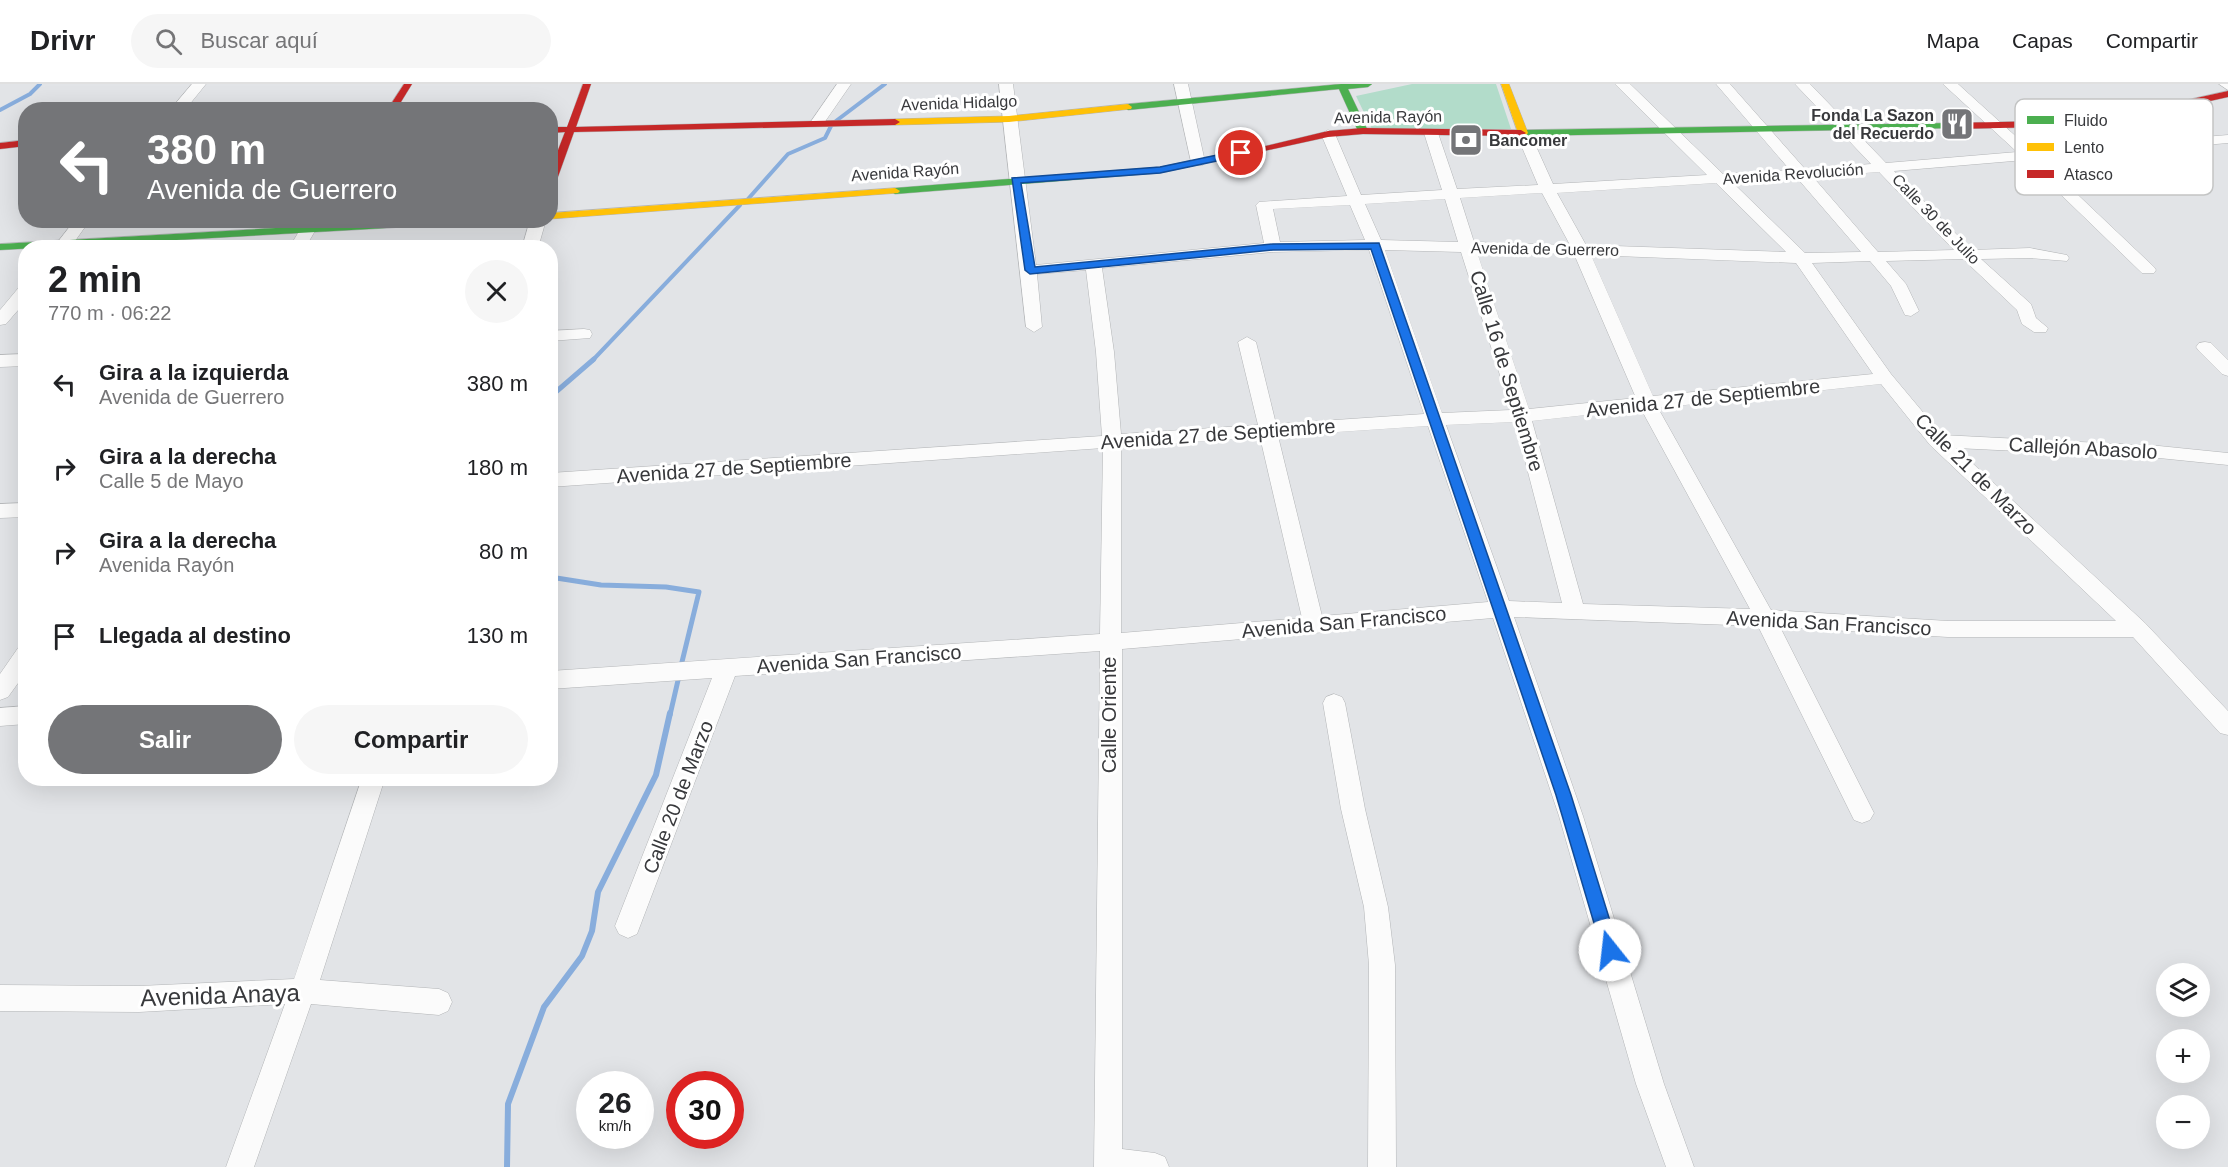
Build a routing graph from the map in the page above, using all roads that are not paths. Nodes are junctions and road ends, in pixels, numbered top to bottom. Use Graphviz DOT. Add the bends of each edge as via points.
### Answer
graph roads {
  1 [pos="199,84"];
  2 [pos="408,84"];
  3 [pos="587,84"];
  4 [pos="844,84"];
  5 [pos="1006,84"];
  6 [pos="1181,84"];
  7 [pos="1368,84"];
  8 [pos="1505,84"];
  9 [pos="1622,84"];
  10 [pos="1723,84"];
  11 [pos="1802,84"];
  12 [pos="1950,84"];
  13 [pos="1342,88"];
  14 [pos="1285,89"];
  15 [pos="2228,94"];
  16 [pos="2205,99"];
  17 [pos="184,102"];
  18 [pos="396,102"];
  19 [pos="1186,103"];
  20 [pos="1009,119"];
  21 [pos="819,123"];
  22 [pos="2015,125"];
  23 [pos="1998,126"];
  24 [pos="1761,127"];
  25 [pos="1669,128"];
  26 [pos="1846,128"];
  27 [pos="570,129"];
  28 [pos="558,130"];
  29 [pos="1363,131"];
  30 [pos="1431,133"];
  31 [pos="1523,133"];
  32 [pos="1328,134"];
  33 [pos="2228,139"];
  34 [pos="2213,140"];
  35 [pos="2015,142"];
  36 [pos="18,144"];
  37 [pos="0,146"];
  38 [pos="2015,155"];
  39 [pos="1198,162"];
  40 [pos="558,163"];
  41 [pos="1886,167"];
  42 [pos="1800,174"];
  43 [pos="1721,179"];
  44 [pos="1016,180"];
  45 [pos="1548,190"];
  46 [pos="1452,195"];
  47 [pos="2070,195"];
  48 [pos="1358,199"];
  49 [pos="558,215"];
  50 [pos="77,228"];
  51 [pos="286,228"];
  52 [pos="67,240"];
  53 [pos="137,240"];
  54 [pos="1375,245"];
  55 [pos="0,247"];
  56 [pos="18,247"];
  57 [pos="1273,247"];
  58 [pos="1470,248"];
  59 [pos="1581,251"];
  60 [pos="1968,255"];
  61 [pos="1874,256"];
  62 [pos="1801,258"];
  63 [pos="2061,258"];
  64 [pos="1093,264"];
  65 [pos="1030,270"];
  66 [pos="2148,270"];
  67 [pos="18,299"];
  68 [pos="1911,310"];
  69 [pos="0,320"];
  70 [pos="1034,327"];
  71 [pos="2040,328"];
  72 [pos="584,334"];
  73 [pos="558,336"];
  74 [pos="1247,342"];
  75 [pos="2205,347"];
  76 [pos="18,360"];
  77 [pos="0,361"];
  78 [pos="2228,370"];
  79 [pos="1885,378"];
  80 [pos="1648,405"];
  81 [pos="1522,416"];
  82 [pos="1437,419"];
  83 [pos="1268,430"];
  84 [pos="1937,441"];
  85 [pos="1112,442"];
  86 [pos="2228,459"];
  87 [pos="558,479"];
  88 [pos="18,510"];
  89 [pos="0,511"];
  90 [pos="1502,609"];
  91 [pos="1575,612"];
  92 [pos="1765,618"];
  93 [pos="1314,625"];
  94 [pos="2138,629"];
  95 [pos="1109,642"];
  96 [pos="18,665"];
  97 [pos="717,669"];
  98 [pos="558,679"];
  99 [pos="0,691"];
  100 [pos="1335,703"];
  101 [pos="18,716"];
  102 [pos="0,717"];
  103 [pos="2228,726"];
  104 [pos="371,786"];
  105 [pos="1862,813"];
  106 [pos="628,926"];
  107 [pos="303,991"];
  108 [pos="0,998"];
  109 [pos="439,1002"];
  110 [pos="1108,1164"];
  111 [pos="240,1167"];
  112 [pos="1155,1167"];
  113 [pos="1382,1167"];
  114 [pos="1680,1167"];
  1 -- 17 [label="street"];
  2 -- 18 [label="main road"];
  3 -- 27 [label="main road"];
  4 -- 21 [label="street"];
  5 -- 20 [label="street"];
  6 -- 19 [label="street"];
  7 -- 13 [label="main road, Avenida Hidalgo"];
  8 -- 31 [label="main road"];
  9 -- 25 [label="street, Calle 21 de Marzo"];
  10 -- 24 [label="street"];
  11 -- 26 [label="street, Calle 30 de Julio"];
  12 -- 23 [label="street"];
  13 -- 14 [label="main road, Avenida Hidalgo"];
  13 -- 29 [label="main road"];
  14 -- 19 [label="main road, Avenida Hidalgo"];
  15 -- 16 [label="main road, Avenida Rayón"];
  19 -- 20 [label="main road, Avenida Hidalgo"];
  19 -- 39 [label="street"];
  20 -- 21 [label="main road, Avenida Hidalgo"];
  20 -- 44 [label="street"];
  21 -- 27 [label="main road, Avenida Hidalgo"];
  22 -- 23 [label="main road, Avenida Rayón"];
  23 -- 26 [label="main road, Avenida Rayón"];
  23 -- 35 [label="street"];
  24 -- 25 [label="main road, Avenida Rayón"];
  24 -- 26 [label="main road, Avenida Rayón"];
  24 -- 42 [label="street"];
  25 -- 31 [label="main road, Avenida Rayón"];
  25 -- 43 [label="street, Calle 21 de Marzo"];
  26 -- 41 [label="street, Calle 30 de Julio"];
  27 -- 28 [label="main road, Avenida Hidalgo"];
  27 -- 40 [label="main road"];
  29 -- 30 [label="main road, Avenida Rayón"];
  29 -- 32 [label="main road, Avenida Rayón"];
  30 -- 31 [label="main road, Avenida Rayón"];
  30 -- 46 [label="street, Calle 16 de Septiembre"];
  31 -- 45 [label="street"];
  32 -- 39 [label="main road, Avenida Rayón"];
  32 -- 48 [label="street"];
  33 -- 34 [label="street, Avenida Revolución"];
  36 -- 37 [label="main road"];
  38 -- 41 [label="street, Avenida Revolución"];
  39 -- 44 [label="main road, Avenida Rayón" via="1121,174"];
  41 -- 42 [label="street, Avenida Revolución"];
  41 -- 60 [label="street, Calle 30 de Julio"];
  42 -- 43 [label="street, Avenida Revolución"];
  42 -- 61 [label="street"];
  43 -- 45 [label="street, Avenida Revolución"];
  43 -- 62 [label="street, Calle 21 de Marzo"];
  44 -- 49 [label="main road, Avenida Rayón"];
  44 -- 65 [label="street"];
  45 -- 46 [label="street, Avenida Revolución"];
  45 -- 59 [label="street"];
  46 -- 48 [label="street, Avenida Revolución"];
  46 -- 58 [label="street, Calle 16 de Septiembre"];
  47 -- 66 [label="street"];
  48 -- 54 [label="street"];
  48 -- 57 [label="street, Avenida Revolución" via="1264,205"];
  50 -- 52 [label="street"];
  51 -- 53 [label="main road"];
  54 -- 57 [label="street, Avenida de Guerrero"];
  54 -- 58 [label="street, Avenida de Guerrero"];
  54 -- 82 [label="street"];
  55 -- 56 [label="main road"];
  57 -- 64 [label="street, Avenida de Guerrero"];
  58 -- 59 [label="street, Avenida de Guerrero"];
  58 -- 81 [label="street, Calle 16 de Septiembre"];
  59 -- 62 [label="street, Avenida de Guerrero"];
  59 -- 80 [label="street"];
  60 -- 61 [label="street, Avenida de Guerrero"];
  60 -- 63 [label="street, Avenida de Guerrero" via="2030,253"];
  60 -- 71 [label="street, Calle 30 de Julio" via="2025,308 2028,321"];
  61 -- 62 [label="street, Avenida de Guerrero"];
  61 -- 68 [label="street" via="1898,284"];
  62 -- 79 [label="street, Calle 21 de Marzo"];
  64 -- 65 [label="street, Avenida de Guerrero"];
  64 -- 85 [label="street, Calle Oriente"];
  65 -- 70 [label="street"];
  67 -- 69 [label="street"];
  72 -- 73 [label="street"];
  74 -- 83 [label="street"];
  75 -- 78 [label="street"];
  76 -- 77 [label="street"];
  79 -- 80 [label="street, Avenida 27 de Septiembre"];
  79 -- 84 [label="street, Calle 21 de Marzo"];
  80 -- 81 [label="street, Avenida 27 de Septiembre"];
  80 -- 92 [label="street"];
  81 -- 82 [label="street, Avenida 27 de Septiembre"];
  81 -- 91 [label="street, Calle 16 de Septiembre"];
  82 -- 83 [label="street, Avenida 27 de Septiembre"];
  82 -- 90 [label="street"];
  83 -- 85 [label="street, Avenida 27 de Septiembre"];
  83 -- 93 [label="street"];
  84 -- 86 [label="street, Callejón Abasolo"];
  84 -- 94 [label="street, Calle 21 de Marzo"];
  85 -- 87 [label="street, Avenida 27 de Septiembre"];
  85 -- 95 [label="street, Calle Oriente"];
  88 -- 89 [label="street"];
  90 -- 91 [label="street, Avenida San Francisco"];
  90 -- 93 [label="street, Avenida San Francisco"];
  90 -- 114 [label="street" via="1571,816 1650,1084"];
  91 -- 92 [label="street, Avenida San Francisco"];
  92 -- 94 [label="street, Avenida San Francisco" via="1948,629"];
  92 -- 105 [label="street"];
  93 -- 95 [label="street, Avenida San Francisco"];
  94 -- 103 [label="street, Calle 21 de Marzo"];
  95 -- 97 [label="street, Avenida San Francisco"];
  95 -- 110 [label="street, Calle Oriente"];
  96 -- 99 [label="street"];
  97 -- 98 [label="street, Avenida San Francisco"];
  97 -- 106 [label="street, Calle 20 de Marzo"];
  100 -- 113 [label="street" via="1353,809 1376,907 1382,965"];
  101 -- 102 [label="street"];
  104 -- 107 [label="street"];
  107 -- 108 [label="street, Avenida Anaya" via="139,999"];
  107 -- 109 [label="street, Avenida Anaya"];
  107 -- 111 [label="street"];
  110 -- 112 [label="street"];
}
